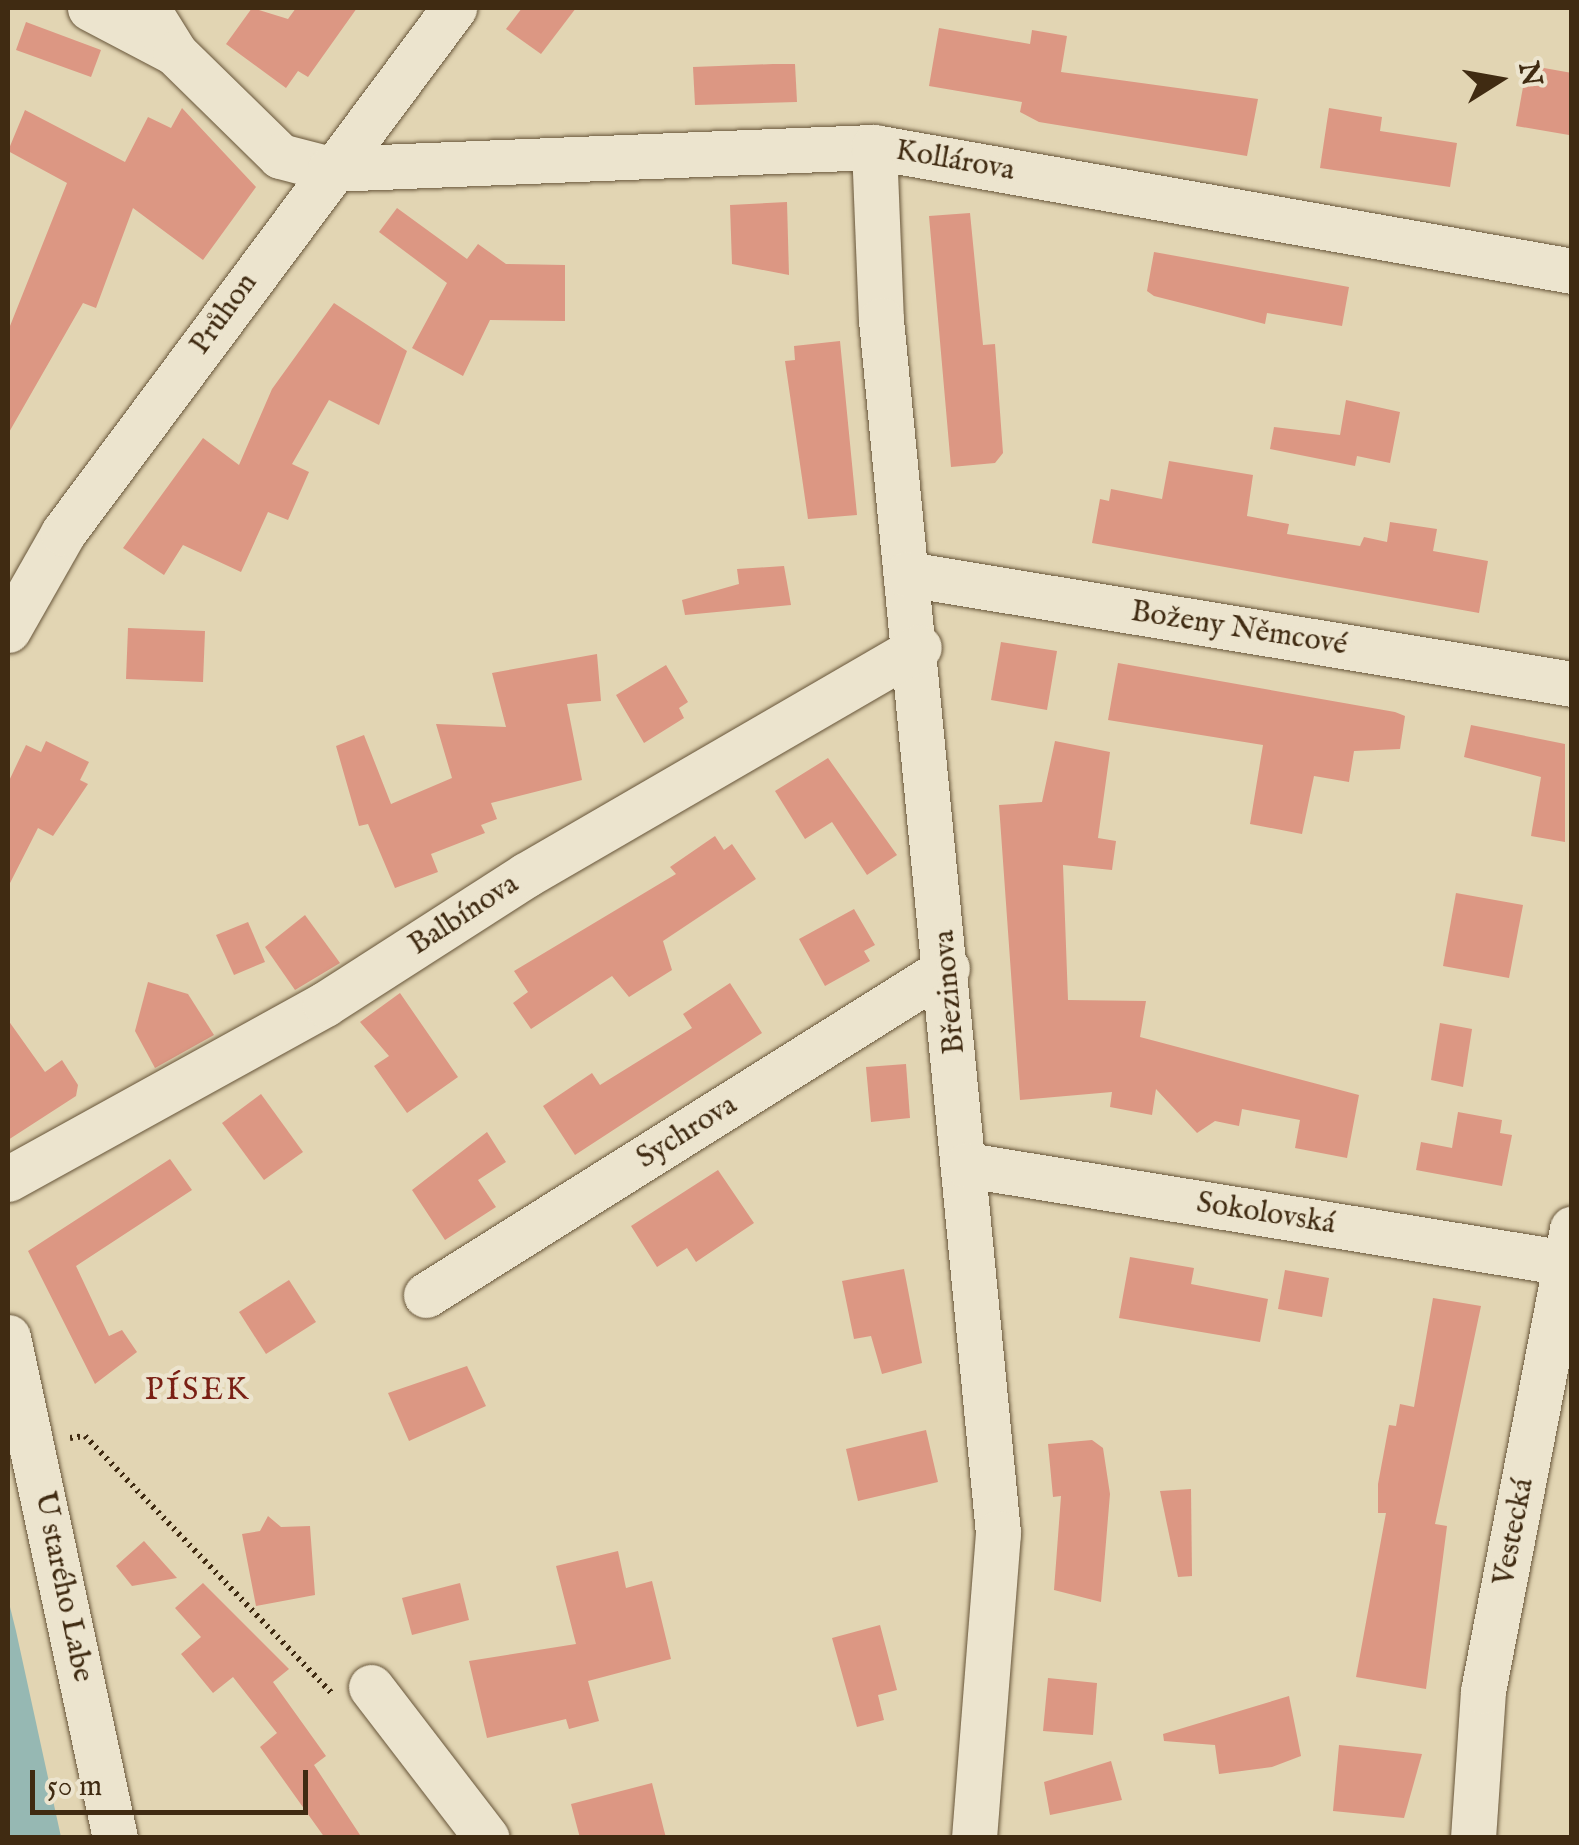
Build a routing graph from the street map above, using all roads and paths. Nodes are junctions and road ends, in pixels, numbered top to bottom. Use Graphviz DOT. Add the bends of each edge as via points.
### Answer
graph roads {
  1 [pos="90,8"];
  2 [pos="147,8"];
  3 [pos="454,8"];
  4 [pos="175,52"];
  5 [pos="874,147"];
  6 [pos="330,169"];
  7 [pos="1572,272"];
  8 [pos="907,574"];
  9 [pos="8,630"];
  10 [pos="919,648"];
  11 [pos="1572,684"];
  12 [pos="947,968"];
  13 [pos="967,1165"];
  14 [pos="8,1179"];
  15 [pos="1569,1252"];
  16 [pos="426,1296"];
  17 [pos="8,1337"];
  18 [pos="20,1428"];
  19 [pos="357,1696"];
  20 [pos="116,1838"];
  21 [pos="487,1838"];
  22 [pos="974,1838"];
  23 [pos="1474,1838"];
  1 -- 4 [label="street"];
  2 -- 4 [label="street"];
  3 -- 6 [label="street, Průhon"];
  4 -- 6 [label="street, Kollárova" via="280,156"];
  5 -- 6 [label="street, Kollárova"];
  5 -- 7 [label="street, Kollárova"];
  5 -- 8 [label="street, Březinova"];
  6 -- 9 [label="street, Průhon" via="63,533"];
  8 -- 10 [label="street, Březinova"];
  8 -- 11 [label="street, Boženy Němcové"];
  10 -- 12 [label="street, Březinova"];
  10 -- 14 [label="street, Balbínova" via="526,875 324,1004"];
  12 -- 13 [label="street, Březinova"];
  12 -- 16 [label="street, Sychrova"];
  13 -- 15 [label="street, Sokolovská"];
  13 -- 22 [label="street, Březinova" via="998,1533"];
  15 -- 23 [label="street, Vestecká" via="1483,1691"];
  17 -- 18 [label="street, U starého Labe"];
  18 -- 19 [label="path" via="85,1436"];
  18 -- 20 [label="street, U starého Labe"];
  19 -- 21 [label="street"];
}
